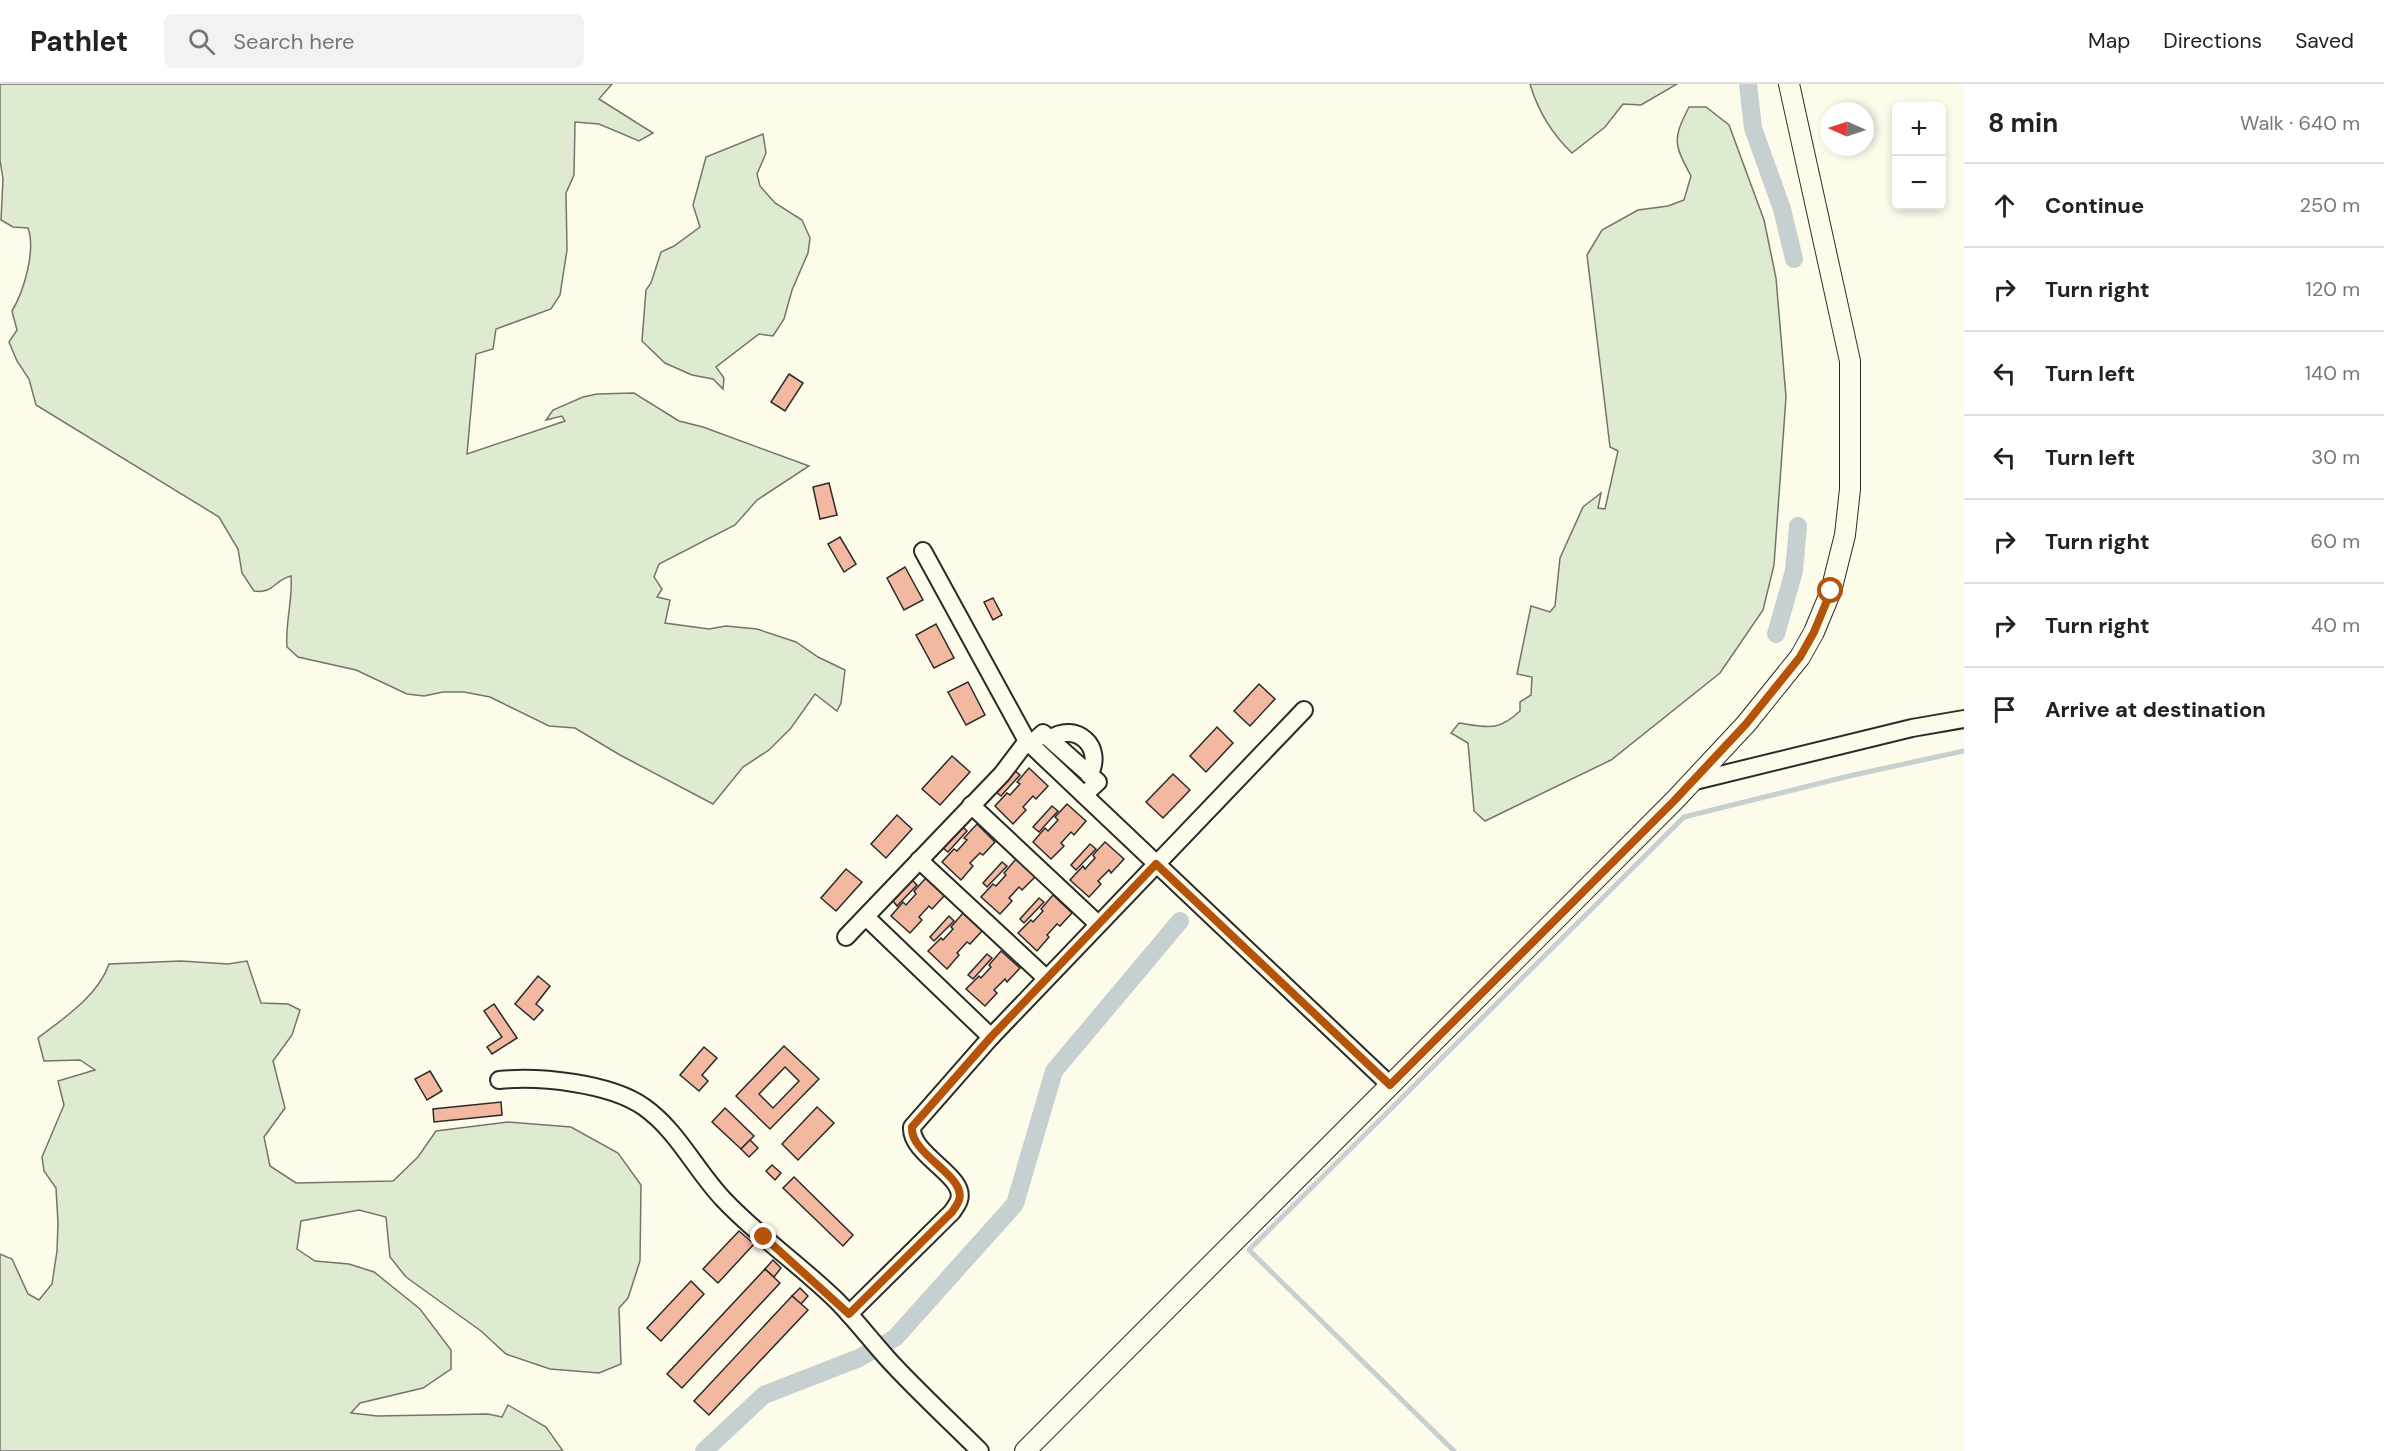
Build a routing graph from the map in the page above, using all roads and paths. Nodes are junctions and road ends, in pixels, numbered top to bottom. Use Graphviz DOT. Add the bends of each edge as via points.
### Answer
graph roads {
  1 [pos="1789,84"];
  2 [pos="923,551"];
  3 [pos="1304,710"];
  4 [pos="1964,719"];
  5 [pos="1050,739"];
  6 [pos="1029,742"];
  7 [pos="1089,774"];
  8 [pos="1691,782"];
  9 [pos="1084,795"];
  10 [pos="971,805"];
  11 [pos="919,860"];
  12 [pos="1156,864"];
  13 [pos="866,916"];
  14 [pos="1098,924"];
  15 [pos="846,937"];
  16 [pos="1046,978"];
  17 [pos="991,1037"];
  18 [pos="499,1080"];
  19 [pos="1390,1085"];
  20 [pos="849,1314"];
  21 [pos="980,1451"];
  22 [pos="1025,1451"];
  1 -- 8 [label="street" via="1850,362 1850,489 1845,535 1831,591 1800,657 1746,724"];
  2 -- 6 [label="street"];
  3 -- 12 [label="street"];
  4 -- 8 [label="street"];
  5 -- 6 [label="street" via="1043,733"];
  5 -- 7 [label="street"];
  5 -- 7 [label="street" via="1068,732 1085,739 1094,755"];
  6 -- 9 [label="street"];
  6 -- 10 [label="street"];
  7 -- 9 [label="street" via="1098,782"];
  8 -- 19 [label="street"];
  9 -- 12 [label="street"];
  10 -- 11 [label="street"];
  10 -- 14 [label="street"];
  11 -- 13 [label="street"];
  11 -- 16 [label="street"];
  12 -- 14 [label="street"];
  12 -- 19 [label="street"];
  13 -- 15 [label="street"];
  13 -- 17 [label="street"];
  14 -- 16 [label="street"];
  16 -- 17 [label="street"];
  17 -- 20 [label="street" via="912,1127 911,1136 958,1187 960,1199 952,1212"];
  18 -- 20 [label="street" via="523,1078 590,1086 644,1106 677,1140 725,1201"];
  19 -- 22 [label="street"];
  20 -- 21 [label="street"];
}
